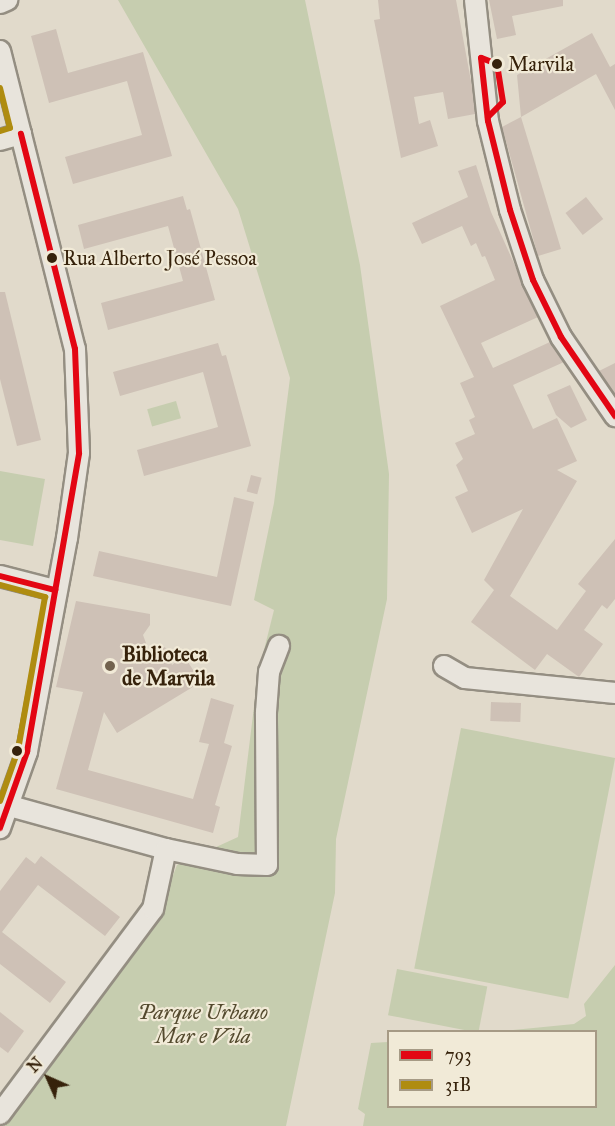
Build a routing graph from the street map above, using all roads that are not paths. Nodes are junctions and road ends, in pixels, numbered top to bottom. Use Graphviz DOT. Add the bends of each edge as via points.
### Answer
graph roads {
  1 [pos="7,0"];
  2 [pos="475,0"];
  3 [pos="0,3"];
  4 [pos="0,51"];
  5 [pos="21,134"];
  6 [pos="0,140"];
  7 [pos="615,416"];
  8 [pos="0,576"];
  9 [pos="55,590"];
  10 [pos="279,646"];
  11 [pos="444,666"];
  12 [pos="615,693"];
  13 [pos="10,806"];
  14 [pos="0,828"];
  15 [pos="166,849"];
  16 [pos="0,1114"];
  1 -- 3 [label="street"];
  2 -- 7 [label="street" via="488,121 516,230 533,280 561,337"];
  4 -- 5 [label="street"];
  5 -- 6 [label="street"];
  5 -- 9 [label="street" via="76,362 79,453"];
  8 -- 9 [label="street"];
  9 -- 13 [label="street" via="27,752"];
  10 -- 15 [label="street" via="269,672 266,712 267,866 237,864"];
  11 -- 12 [label="street" via="465,678"];
  13 -- 14 [label="street"];
  13 -- 15 [label="street"];
  15 -- 16 [label="street" via="153,909"];
}
